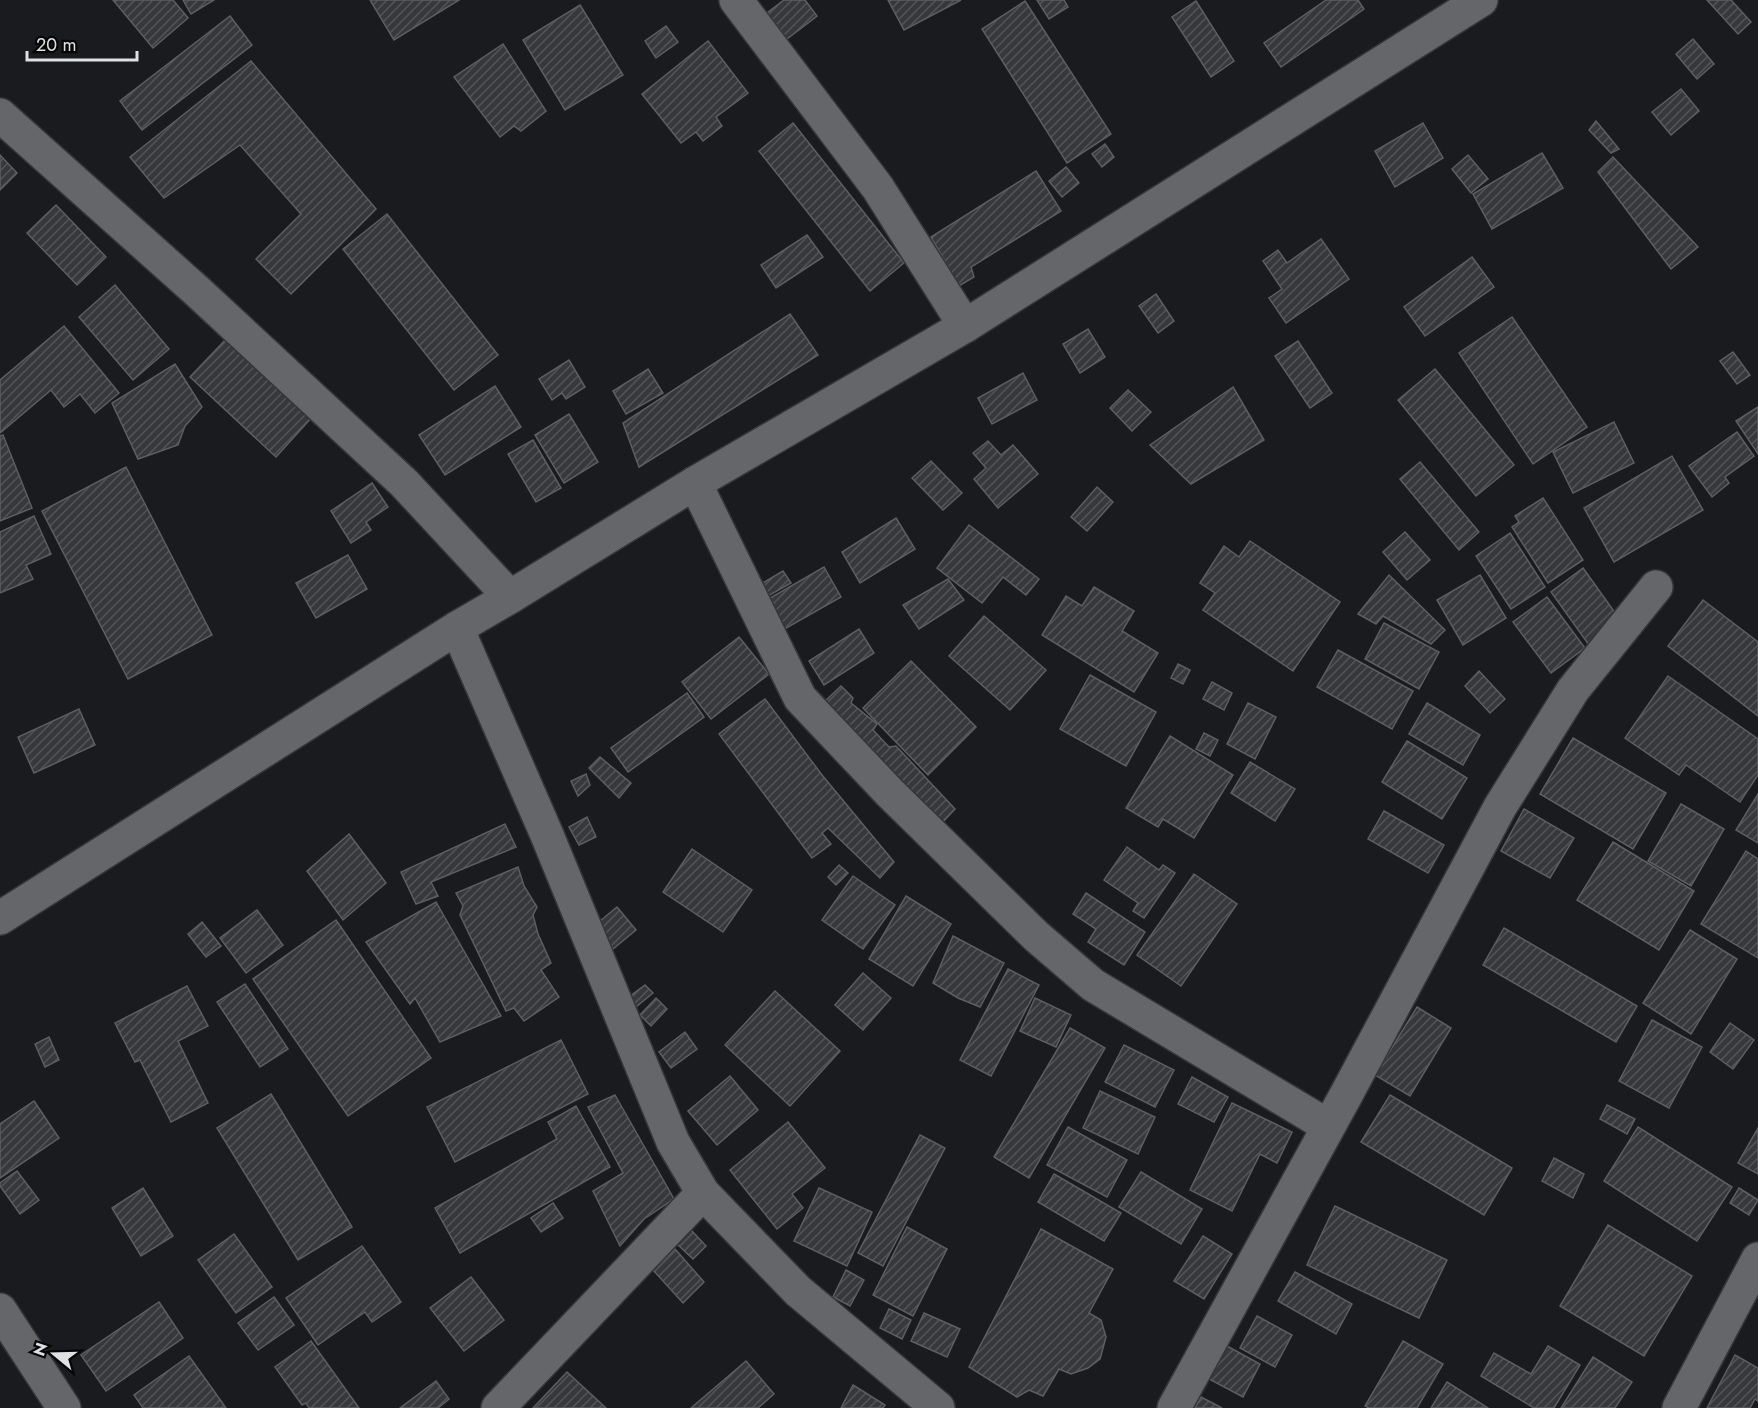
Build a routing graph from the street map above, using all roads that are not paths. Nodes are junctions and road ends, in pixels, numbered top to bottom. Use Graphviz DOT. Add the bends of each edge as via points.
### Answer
graph roads {
  1 [pos="736,0"];
  2 [pos="1481,0"];
  3 [pos="0,115"];
  4 [pos="965,326"];
  5 [pos="695,483"];
  6 [pos="1656,587"];
  7 [pos="510,597"];
  8 [pos="458,628"];
  9 [pos="0,918"];
  10 [pos="1328,1126"];
  11 [pos="703,1193"];
  12 [pos="1758,1259"];
  13 [pos="0,1310"];
  14 [pos="930,1405"];
  15 [pos="64,1408"];
  16 [pos="498,1408"];
  17 [pos="1174,1408"];
  18 [pos="1679,1408"];
  1 -- 4 [label="street" via="878,189"];
  2 -- 4 [label="street"];
  3 -- 7 [label="street" via="404,483"];
  4 -- 5 [label="street"];
  5 -- 7 [label="street"];
  5 -- 10 [label="street" via="800,698 890,793 1036,936 1093,985"];
  6 -- 10 [label="street" via="1573,690 1500,807"];
  7 -- 8 [label="street"];
  8 -- 9 [label="street"];
  8 -- 11 [label="street" via="673,1142"];
  10 -- 17 [label="street"];
  11 -- 14 [label="street" via="798,1291"];
  11 -- 16 [label="street"];
  12 -- 18 [label="street"];
  13 -- 15 [label="street"];
}
